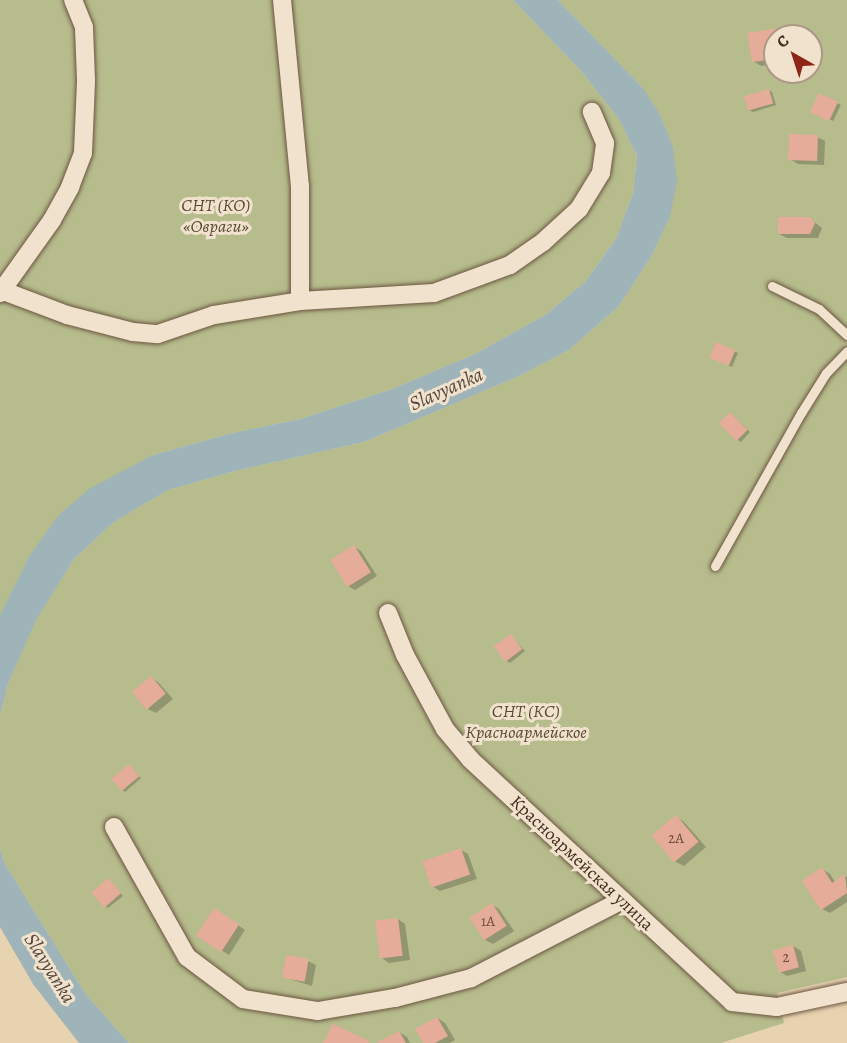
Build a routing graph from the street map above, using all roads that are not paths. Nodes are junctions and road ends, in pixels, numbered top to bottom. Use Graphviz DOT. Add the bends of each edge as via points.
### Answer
graph roads {
  1 [pos="73,0"];
  2 [pos="282,0"];
  3 [pos="592,112"];
  4 [pos="772,286"];
  5 [pos="1,292"];
  6 [pos="300,301"];
  7 [pos="847,335"];
  8 [pos="847,351"];
  9 [pos="715,566"];
  10 [pos="388,613"];
  11 [pos="114,827"];
  12 [pos="622,900"];
  13 [pos="847,992"];
  1 -- 5 [label="street" via="84,27 83,153 52,220"];
  2 -- 6 [label="street" via="300,186"];
  3 -- 6 [label="street" via="605,143 601,173 579,209 510,265 434,293"];
  4 -- 7 [label="lane" via="819,309"];
  5 -- 6 [label="street" via="67,315 133,332 158,334 214,315"];
  8 -- 9 [label="lane" via="826,373 807,403"];
  10 -- 12 [label="street, Красноармейская улица" via="405,655 445,729 471,760"];
  11 -- 12 [label="street" via="187,957 243,999 318,1011 395,998 471,978"];
  12 -- 13 [label="street, Красноармейская улица" via="732,1002 777,1007"];
}
